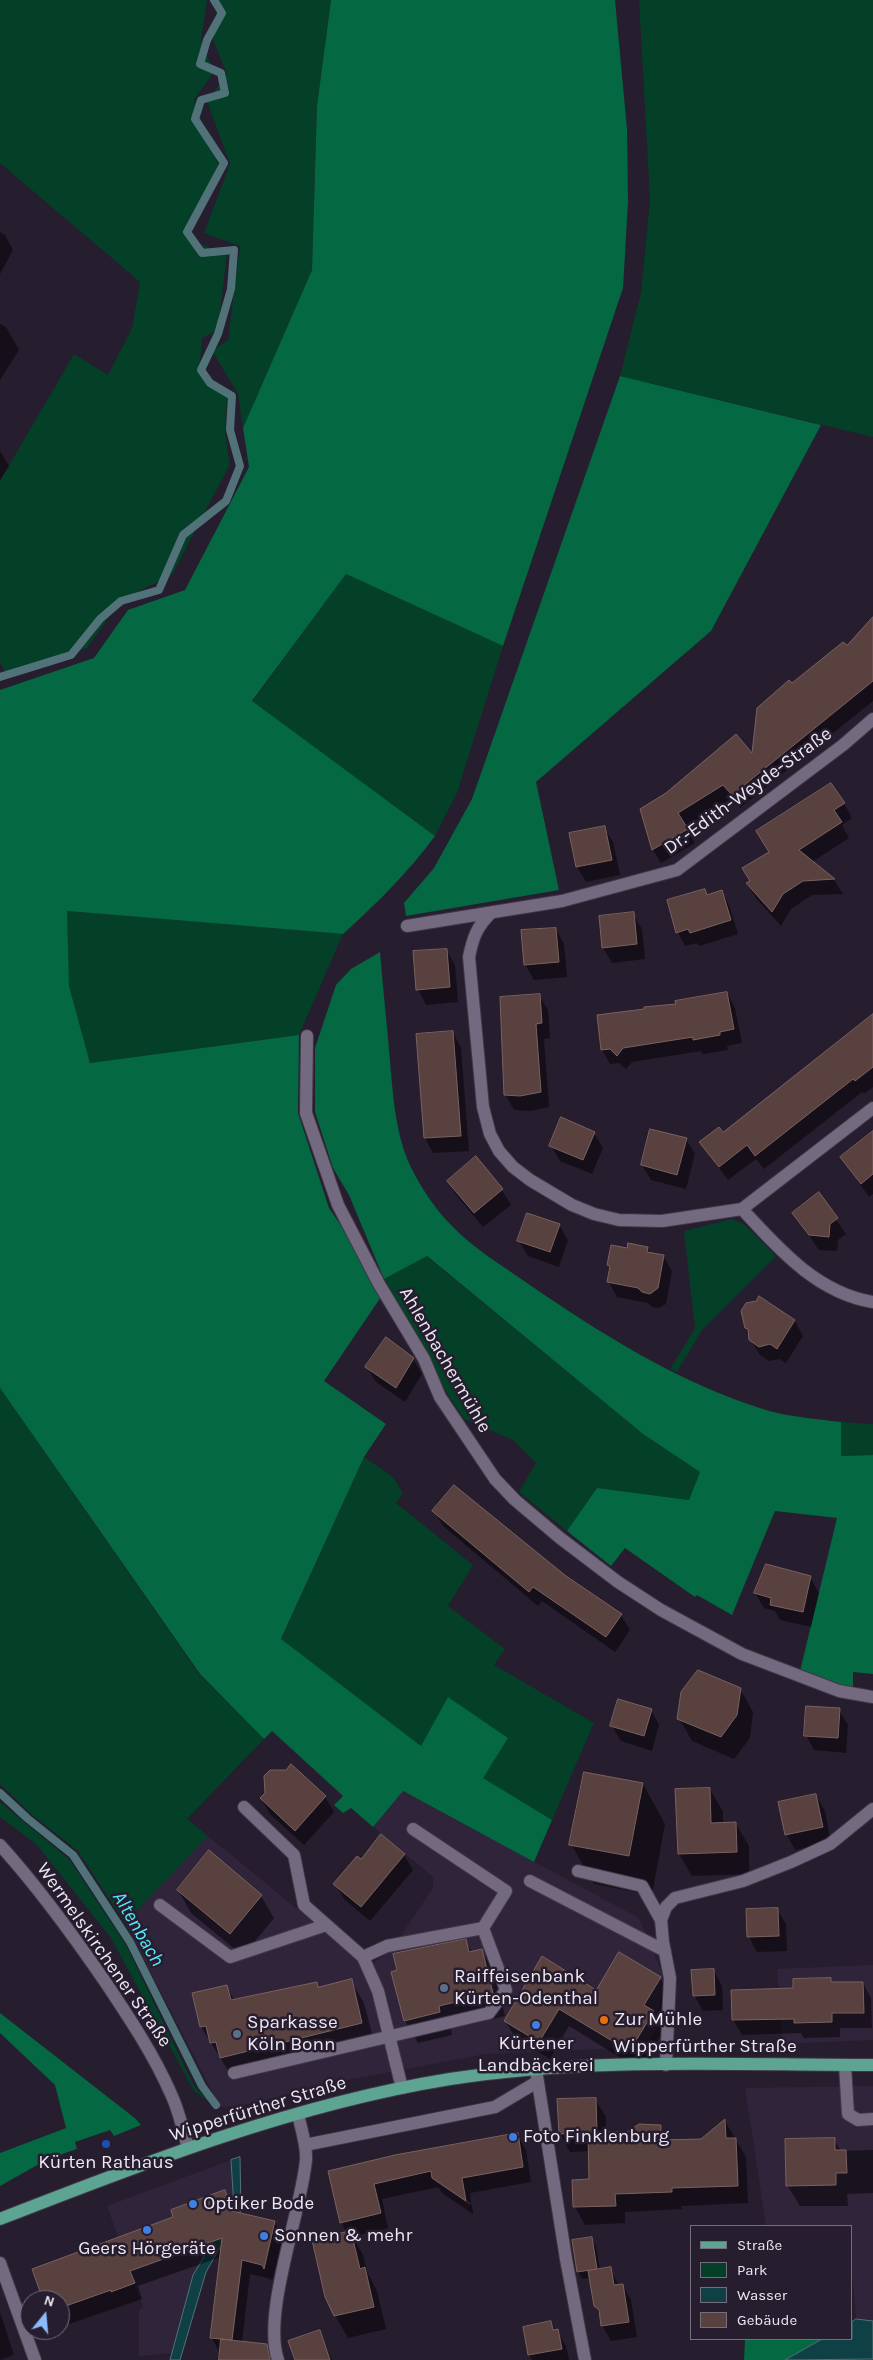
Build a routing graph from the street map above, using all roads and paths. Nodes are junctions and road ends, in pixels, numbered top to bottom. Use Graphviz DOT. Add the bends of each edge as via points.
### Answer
graph roads {
  1 [pos="873,719"];
  2 [pos="492,912"];
  3 [pos="407,926"];
  4 [pos="307,1036"];
  5 [pos="873,1108"];
  6 [pos="742,1210"];
  7 [pos="873,1302"];
  8 [pos="873,1697"];
  9 [pos="244,1808"];
  10 [pos="873,1809"];
  11 [pos="413,1829"];
  12 [pos="0,1845"];
  13 [pos="578,1871"];
  14 [pos="530,1881"];
  15 [pos="160,1905"];
  16 [pos="661,1920"];
  17 [pos="326,1924"];
  18 [pos="483,1928"];
  19 [pos="665,1951"];
  20 [pos="363,1957"];
  21 [pos="389,2036"];
  22 [pos="666,2065"];
  23 [pos="845,2065"];
  24 [pos="873,2065"];
  25 [pos="234,2073"];
  26 [pos="537,2076"];
  27 [pos="402,2088"];
  28 [pos="298,2114"];
  29 [pos="873,2119"];
  30 [pos="305,2145"];
  31 [pos="188,2148"];
  32 [pos="0,2219"];
  33 [pos="0,2263"];
  34 [pos="35,2360"];
  35 [pos="278,2360"];
  36 [pos="585,2360"];
  1 -- 2 [label="street, Dr.-Edith-Weyde-Straße" via="676,870 562,901"];
  2 -- 3 [label="street, Dr.-Edith-Weyde-Straße"];
  2 -- 6 [label="street" via="480,923 472,939 469,957 483,1107 490,1134 499,1151 513,1167 546,1191 594,1214 619,1220 653,1222"];
  4 -- 8 [label="street, Ahlenbachermühle" via="306,1112 338,1206 424,1359 440,1397 495,1479 560,1538 661,1610 742,1654 839,1691"];
  5 -- 6 [label="street"];
  6 -- 7 [label="street" via="785,1255 811,1275 838,1293"];
  9 -- 17 [label="street" via="294,1854 304,1905"];
  10 -- 16 [label="street" via="830,1844 791,1862 743,1881 675,1898 666,1907"];
  11 -- 18 [label="street" via="506,1891"];
  12 -- 31 [label="street, Wermelskirchener Straße" via="28,1875 125,2012 169,2089"];
  13 -- 16 [label="street" via="642,1886"];
  14 -- 19 [label="street"];
  15 -- 17 [label="street" via="230,1956"];
  16 -- 19 [label="street"];
  17 -- 20 [label="street"];
  18 -- 20 [label="street" via="387,1946"];
  18 -- 21 [label="street" via="506,1990 489,2012"];
  19 -- 22 [label="street" via="670,1978"];
  20 -- 21 [label="street" via="378,1991"];
  21 -- 25 [label="street"];
  21 -- 27 [label="street"];
  22 -- 23 [label="main road, Wipperfürther Straße"];
  22 -- 26 [label="main road, Wipperfürther Straße"];
  23 -- 24 [label="main road, Wipperfürther Straße"];
  23 -- 29 [label="street" via="848,2114 858,2120"];
  26 -- 27 [label="main road, Wipperfürther Straße" via="460,2078"];
  26 -- 30 [label="street, Wipperfürther Straße" via="495,2107"];
  26 -- 36 [label="street"];
  27 -- 28 [label="main road, Wipperfürther Straße"];
  28 -- 30 [label="street"];
  28 -- 31 [label="main road, Wipperfürther Straße"];
  30 -- 35 [label="street" via="299,2200 278,2294 274,2326"];
  31 -- 32 [label="main road, Wipperfürther Straße"];
  33 -- 34 [label="street"];
}
